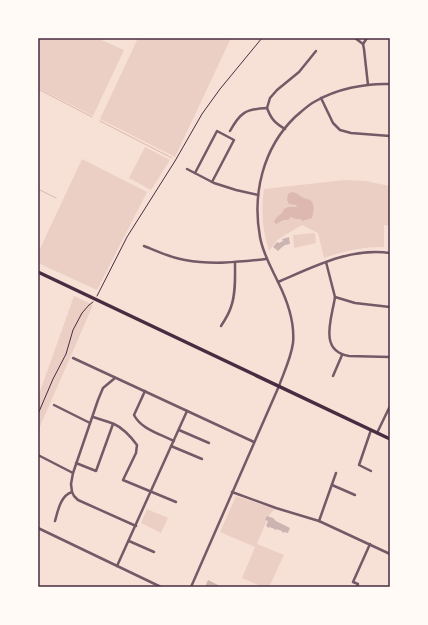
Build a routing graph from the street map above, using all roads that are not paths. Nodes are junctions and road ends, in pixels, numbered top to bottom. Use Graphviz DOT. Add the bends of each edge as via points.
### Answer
graph roads {
  1 [pos="356,38"];
  2 [pos="367,38"];
  3 [pos="362,44"];
  4 [pos="316,51"];
  5 [pos="390,84"];
  6 [pos="368,85"];
  7 [pos="320,98"];
  8 [pos="267,108"];
  9 [pos="285,129"];
  10 [pos="230,131"];
  11 [pos="390,136"];
  12 [pos="187,169"];
  13 [pos="195,173"];
  14 [pos="212,182"];
  15 [pos="258,195"];
  16 [pos="144,246"];
  17 [pos="390,253"];
  18 [pos="266,259"];
  19 [pos="326,262"];
  20 [pos="235,263"];
  21 [pos="38,272"];
  22 [pos="278,282"];
  23 [pos="335,297"];
  24 [pos="390,307"];
  25 [pos="221,326"];
  26 [pos="342,355"];
  27 [pos="390,357"];
  28 [pos="73,358"];
  29 [pos="332,376"];
  30 [pos="115,378"];
  31 [pos="279,386"];
  32 [pos="144,391"];
  33 [pos="54,405"];
  34 [pos="390,406"];
  35 [pos="187,411"];
  36 [pos="93,417"];
  37 [pos="90,423"];
  38 [pos="113,424"];
  39 [pos="179,430"];
  40 [pos="371,430"];
  41 [pos="377,433"];
  42 [pos="390,439"];
  43 [pos="174,441"];
  44 [pos="254,442"];
  45 [pos="209,443"];
  46 [pos="171,446"];
  47 [pos="38,455"];
  48 [pos="202,459"];
  49 [pos="76,463"];
  50 [pos="371,471"];
  51 [pos="73,473"];
  52 [pos="336,473"];
  53 [pos="332,485"];
  54 [pos="151,491"];
  55 [pos="72,492"];
  56 [pos="232,492"];
  57 [pos="355,495"];
  58 [pos="176,502"];
  59 [pos="55,521"];
  60 [pos="320,521"];
  61 [pos="136,526"];
  62 [pos="38,528"];
  63 [pos="129,541"];
  64 [pos="370,544"];
  65 [pos="154,552"];
  66 [pos="390,554"];
  67 [pos="117,566"];
  68 [pos="161,587"];
  69 [pos="191,587"];
  70 [pos="357,587"];
  1 -- 3 [label="street"];
  2 -- 3 [label="street"];
  3 -- 6 [label="street"];
  4 -- 8 [label="street" via="299,72 270,98"];
  5 -- 6 [label="street"];
  6 -- 7 [label="street"];
  7 -- 9 [label="street" via="309,105"];
  7 -- 11 [label="street" via="333,124 340,130"];
  8 -- 9 [label="street" via="270,117"];
  8 -- 10 [label="street" via="245,112"];
  9 -- 15 [label="street" via="275,142 265,164"];
  12 -- 13 [label="street"];
  13 -- 14 [label="street"];
  13 -- 14 [label="street" via="217,131 234,140"];
  14 -- 15 [label="street"];
  15 -- 18 [label="street" via="259,230"];
  16 -- 20 [label="street" via="184,260"];
  17 -- 19 [label="street" via="363,253"];
  18 -- 20 [label="street"];
  18 -- 22 [label="street"];
  19 -- 22 [label="street"];
  19 -- 23 [label="street"];
  20 -- 25 [label="street" via="233,300"];
  21 -- 31 [label="main road"];
  22 -- 31 [label="street" via="289,309 293,333 290,356"];
  23 -- 24 [label="street" via="355,303"];
  23 -- 26 [label="street" via="330,342"];
  26 -- 27 [label="street"];
  26 -- 29 [label="street"];
  28 -- 30 [label="street"];
  30 -- 32 [label="street"];
  30 -- 36 [label="street" via="104,388"];
  31 -- 40 [label="main road"];
  31 -- 44 [label="street"];
  32 -- 35 [label="street"];
  32 -- 43 [label="street" via="134,415 136,419 144,426"];
  33 -- 37 [label="street"];
  34 -- 41 [label="street"];
  35 -- 39 [label="street"];
  35 -- 44 [label="street"];
  36 -- 37 [label="street"];
  36 -- 38 [label="street"];
  37 -- 49 [label="street"];
  38 -- 49 [label="street" via="96,471"];
  38 -- 54 [label="street" via="137,445 136,453 123,480"];
  39 -- 43 [label="street"];
  39 -- 45 [label="street"];
  40 -- 41 [label="main road"];
  40 -- 50 [label="street" via="359,465"];
  41 -- 42 [label="main road"];
  43 -- 46 [label="street"];
  44 -- 56 [label="street"];
  46 -- 48 [label="street"];
  46 -- 54 [label="street"];
  47 -- 51 [label="street"];
  49 -- 51 [label="street"];
  51 -- 55 [label="street" via="70,484"];
  52 -- 53 [label="street"];
  53 -- 57 [label="street"];
  53 -- 60 [label="street"];
  54 -- 58 [label="street"];
  54 -- 61 [label="street"];
  55 -- 59 [label="street" via="62,499"];
  55 -- 61 [label="street" via="78,500"];
  56 -- 60 [label="street"];
  56 -- 69 [label="street"];
  60 -- 64 [label="street"];
  61 -- 63 [label="street"];
  62 -- 67 [label="street"];
  63 -- 65 [label="street"];
  63 -- 67 [label="street"];
  64 -- 66 [label="street"];
  64 -- 70 [label="street" via="353,582 358,584"];
  67 -- 68 [label="street"];
}
